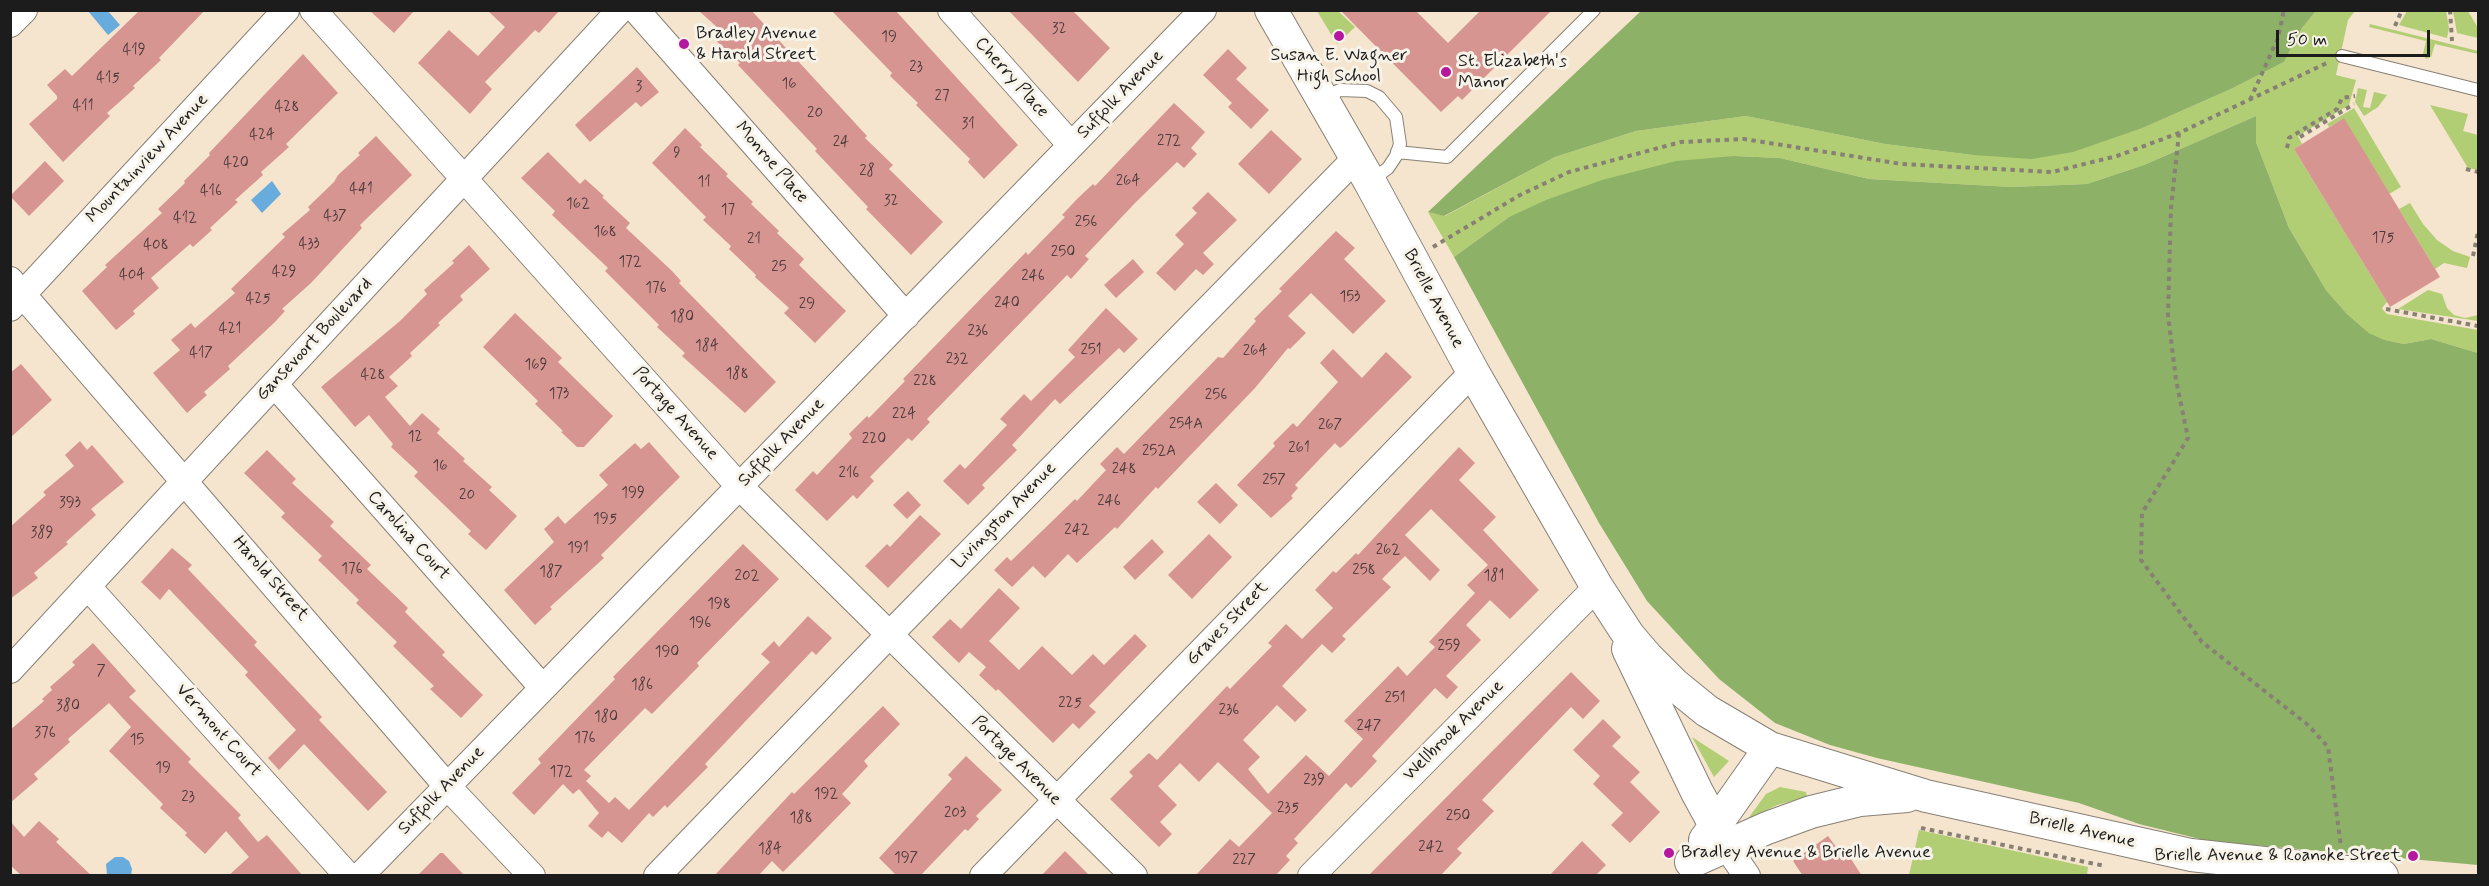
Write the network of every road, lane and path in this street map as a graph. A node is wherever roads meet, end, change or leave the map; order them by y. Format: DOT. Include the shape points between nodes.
graph roads {
  1 [pos="24,10"];
  2 [pos="286,10"];
  3 [pos="313,10"];
  4 [pos="620,10"];
  5 [pos="636,10"];
  6 [pos="951,10"];
  7 [pos="1203,10"];
  8 [pos="1270,10"];
  9 [pos="1594,10"];
  10 [pos="2284,10"];
  11 [pos="2402,10"];
  12 [pos="2450,10"];
  13 [pos="10,24"];
  14 [pos="2395,26"];
  15 [pos="2452,41"];
  16 [pos="2342,56"];
  17 [pos="2478,90"];
  18 [pos="2355,96"];
  19 [pos="1321,99"];
  20 [pos="2250,100"];
  21 [pos="2354,104"];
  22 [pos="2179,134"];
  23 [pos="2300,137"];
  24 [pos="1071,145"];
  25 [pos="2287,148"];
  26 [pos="1397,152"];
  27 [pos="2466,169"];
  28 [pos="1363,170"];
  29 [pos="2478,172"];
  30 [pos="464,179"];
  31 [pos="2478,232"];
  32 [pos="2473,256"];
  33 [pos="1412,259"];
  34 [pos="15,294"];
  35 [pos="2386,309"];
  36 [pos="906,316"];
  37 [pos="2478,326"];
  38 [pos="1473,372"];
  39 [pos="274,385"];
  40 [pos="184,480"];
  41 [pos="739,486"];
  42 [pos="88,587"];
  43 [pos="1597,587"];
  44 [pos="889,634"];
  45 [pos="10,670"];
  46 [pos="542,687"];
  47 [pos="1770,748"];
  48 [pos="447,786"];
  49 [pos="1926,796"];
  50 [pos="1056,800"];
  51 [pos="1921,828"];
  52 [pos="1720,835"];
  53 [pos="2342,855"];
  54 [pos="2105,866"];
  55 [pos="2191,866"];
  56 [pos="1688,869"];
  57 [pos="348,876"];
  58 [pos="360,876"];
  59 [pos="532,876"];
  60 [pos="657,876"];
  61 [pos="983,876"];
  62 [pos="1134,876"];
  63 [pos="1311,876"];
  64 [pos="1747,876"];
  65 [pos="2382,876"];
  1 -- 13 [label="street"];
  2 -- 34 [label="street, Mountainview Avenue"];
  3 -- 30 [label="street, Portage Avenue"];
  4 -- 30 [label="street, Gansevoort Boulevard"];
  5 -- 36 [label="street, Monroe Place"];
  6 -- 24 [label="street, Cherry Place"];
  7 -- 24 [label="street, Suffolk Avenue"];
  8 -- 19 [label="street, Brielle Avenue"];
  9 -- 26 [label="lane" via="1447,157"];
  10 -- 20 [label="path" via="2278,38"];
  11 -- 14 [label="path"];
  12 -- 15 [label="path"];
  16 -- 17 [label="lane"];
  16 -- 20 [label="path"];
  18 -- 25 [label="path" via="2342,98 2337,109 2289,138"];
  19 -- 26 [label="lane" via="1353,89 1379,97 1396,117 1400,130"];
  19 -- 28 [label="street, Brielle Avenue"];
  20 -- 22 [label="path"];
  21 -- 23 [label="path"];
  22 -- 33 [label="path" via="2117,156 2052,172 1902,164 1744,139 1681,142 1569,172 1520,195"];
  22 -- 53 [label="path" via="2171,208 2168,315 2188,438 2142,513 2141,560 2202,642 2308,726 2328,747"];
  24 -- 36 [label="street, Suffolk Avenue"];
  26 -- 28 [label="lane" via="1388,168"];
  27 -- 29 [label="path"];
  28 -- 33 [label="street, Brielle Avenue"];
  28 -- 44 [label="street, Livingston Avenue"];
  30 -- 39 [label="street, Gansevoort Boulevard"];
  30 -- 41 [label="street, Portage Avenue"];
  31 -- 32 [label="path"];
  33 -- 38 [label="street, Brielle Avenue"];
  34 -- 40 [label="street, Harold Street"];
  35 -- 37 [label="path"];
  36 -- 41 [label="street, Suffolk Avenue"];
  38 -- 43 [label="street, Brielle Avenue"];
  38 -- 50 [label="street, Graves Street"];
  39 -- 40 [label="street, Gansevoort Boulevard"];
  39 -- 46 [label="street, Carolina Court"];
  40 -- 42 [label="street, Gansevoort Boulevard"];
  40 -- 48 [label="street, Harold Street"];
  41 -- 44 [label="street, Portage Avenue"];
  41 -- 46 [label="street, Suffolk Avenue"];
  42 -- 45 [label="street, Gansevoort Boulevard"];
  42 -- 57 [label="street, Vermont Court"];
  43 -- 47 [label="street, Brielle Avenue" via="1629,636 1675,685 1707,711"];
  43 -- 52 [label="street, Brielle Avenue"];
  43 -- 63 [label="street, Wellbrook Avenue"];
  44 -- 50 [label="street, Portage Avenue"];
  44 -- 60 [label="street, Livingston Avenue"];
  46 -- 48 [label="street, Suffolk Avenue"];
  47 -- 49 [label="street, Brielle Avenue"];
  47 -- 52 [label="street"];
  48 -- 58 [label="street, Suffolk Avenue"];
  48 -- 59 [label="street, Harold Street"];
  49 -- 52 [label="street, Brielle Avenue" via="1860,800"];
  49 -- 55 [label="street, Brielle Avenue"];
  50 -- 61 [label="street, Graves Street"];
  50 -- 62 [label="street, Portage Avenue"];
  51 -- 54 [label="path"];
  52 -- 56 [label="street, Brielle Avenue"];
  52 -- 64 [label="street"];
  55 -- 65 [label="street, Brielle Avenue"];
}
